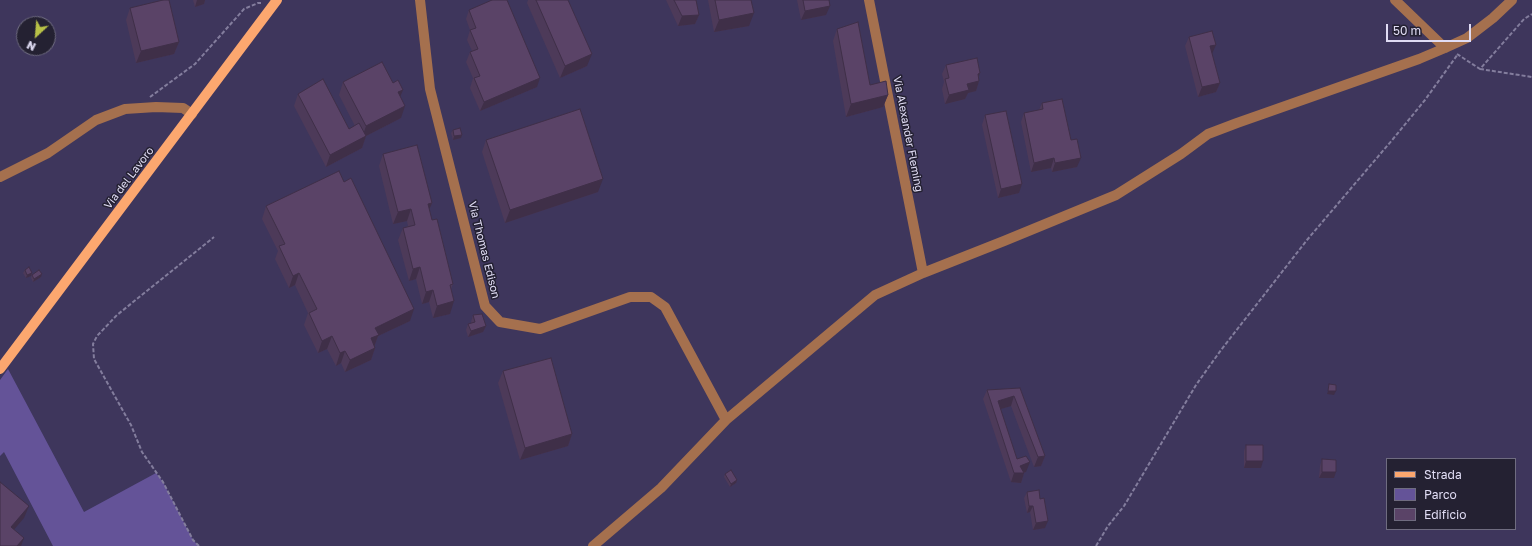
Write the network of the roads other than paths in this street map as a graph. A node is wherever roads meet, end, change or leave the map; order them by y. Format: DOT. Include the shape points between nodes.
graph roads {
  1 [pos="420,0"];
  2 [pos="870,0"];
  3 [pos="1395,0"];
  4 [pos="1512,0"];
  5 [pos="274,3"];
  6 [pos="1445,48"];
  7 [pos="192,114"];
  8 [pos="0,177"];
  9 [pos="923,273"];
  10 [pos="0,369"];
  11 [pos="726,420"];
  12 [pos="593,546"];
  1 -- 11 [label="street, Via Thomas Edison" via="430,89 485,306 500,322 540,329 630,297 651,296 665,307"];
  2 -- 9 [label="street, Via Alexander Fleming"];
  3 -- 6 [label="street"];
  4 -- 6 [label="street" via="1467,38"];
  5 -- 7 [label="main road, Via del Lavoro"];
  6 -- 9 [label="street" via="1208,134 1116,195"];
  7 -- 8 [label="street" via="183,108 125,109 96,120 48,153"];
  7 -- 10 [label="main road, Via del Lavoro"];
  9 -- 11 [label="street" via="875,295"];
  11 -- 12 [label="street" via="661,488"];
}
